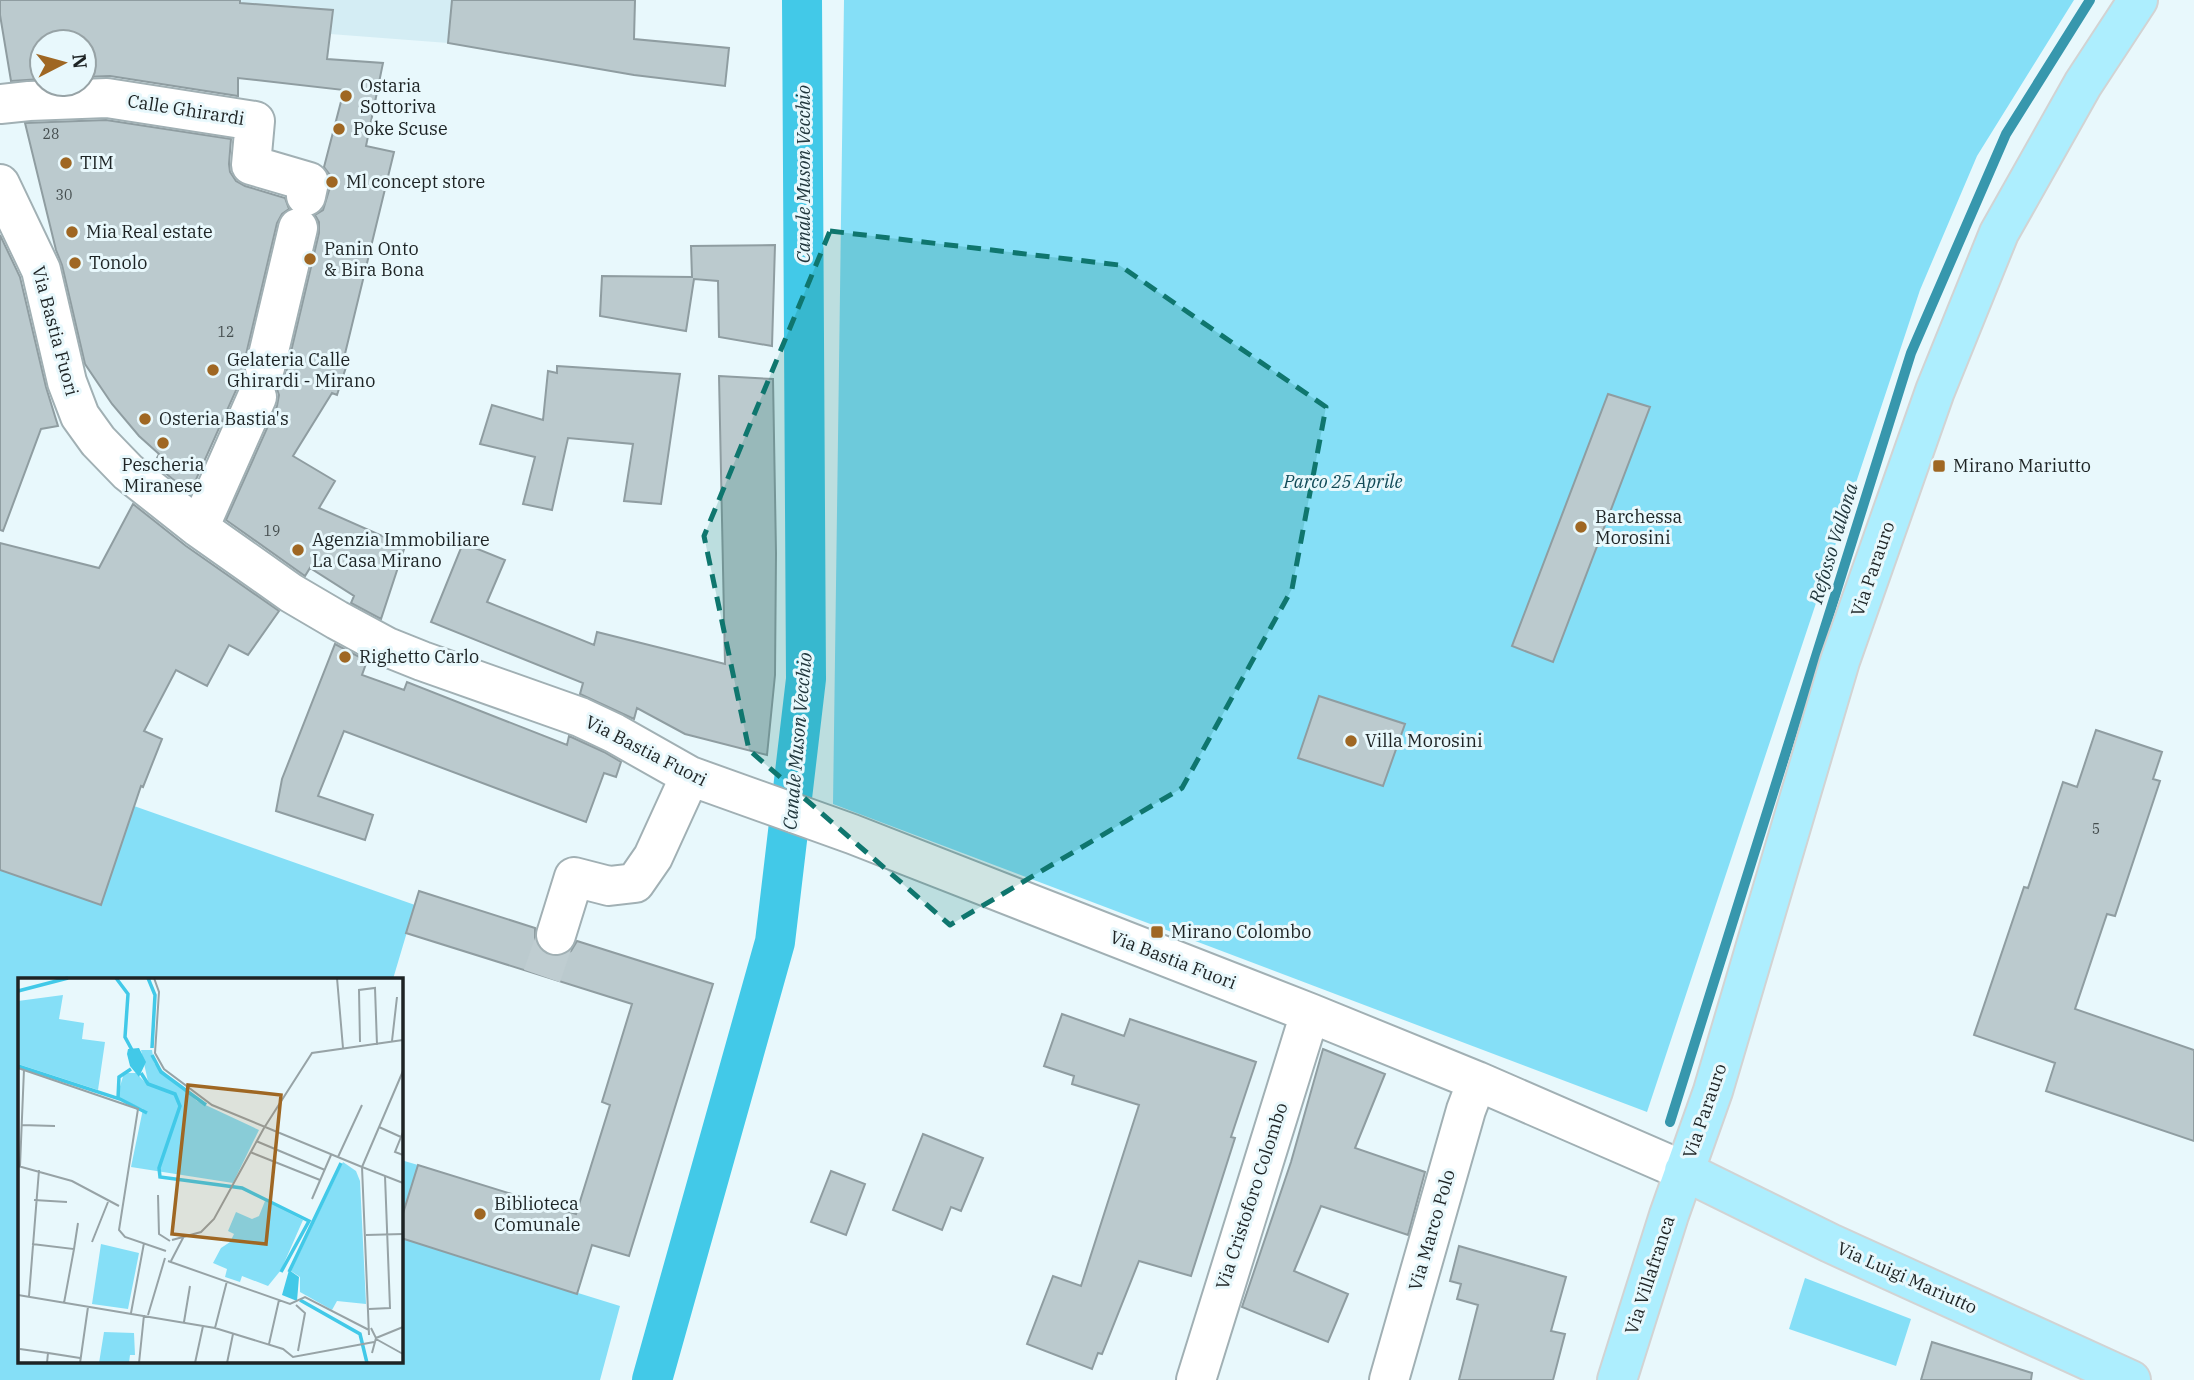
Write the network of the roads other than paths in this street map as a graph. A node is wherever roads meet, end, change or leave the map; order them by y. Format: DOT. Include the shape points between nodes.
graph roads {
  1 [pos="2138,0"];
  2 [pos="0,104"];
  3 [pos="0,185"];
  4 [pos="199,527"];
  5 [pos="690,776"];
  6 [pos="556,934"];
  7 [pos="1310,1013"];
  8 [pos="1477,1081"];
  9 [pos="1684,1171"];
  10 [pos="1196,1380"];
  11 [pos="1389,1380"];
  12 [pos="1618,1380"];
  13 [pos="2131,1380"];
  1 -- 9 [label="main road, Via Parauro" via="2083,84 1999,233 1936,391 1840,661 1713,1091"];
  2 -- 4 [label="street, Calle Ghirardi" via="107,98 255,121 251,165 309,182 261,383"];
  3 -- 4 [label="street, Via Bastia Fuori" via="41,271 66,382 80,416 128,472"];
  4 -- 5 [label="street, Via Bastia Fuori" via="291,593 387,647 580,717"];
  5 -- 6 [label="street" via="653,858 635,883 609,886 574,877"];
  5 -- 7 [label="street, Via Bastia Fuori" via="836,828"];
  7 -- 8 [label="street, Via Bastia Fuori"];
  7 -- 10 [label="street, Via Cristoforo Colombo"];
  8 -- 9 [label="street, Via Bastia Fuori"];
  8 -- 11 [label="street, Via Marco Polo"];
  9 -- 12 [label="main road, Via Villafranca"];
  9 -- 13 [label="main road, Via Luigi Mariutto"];
}
